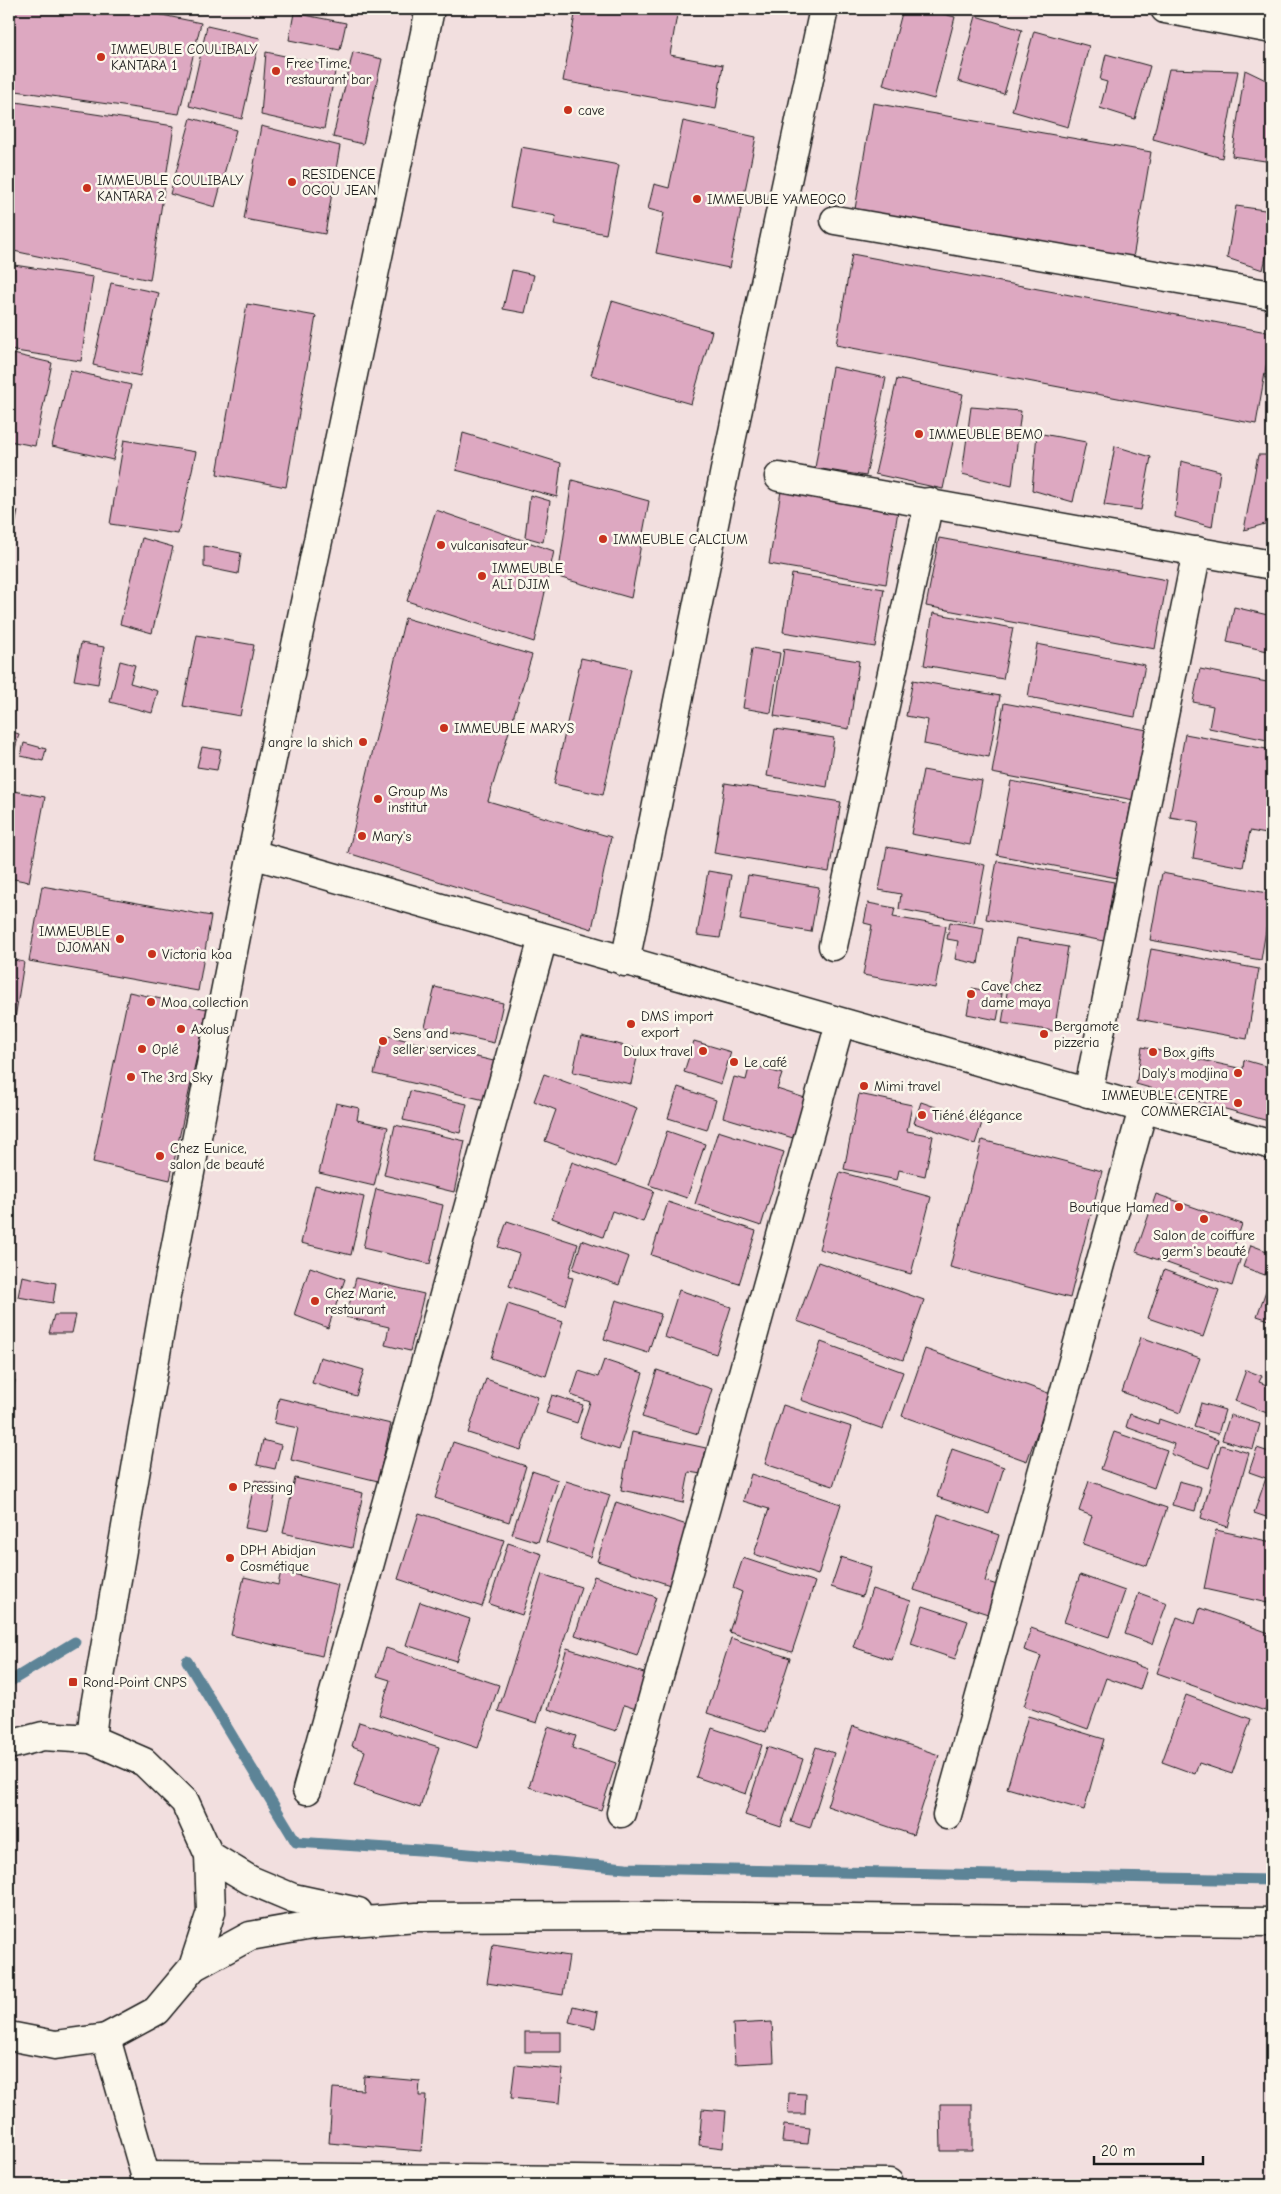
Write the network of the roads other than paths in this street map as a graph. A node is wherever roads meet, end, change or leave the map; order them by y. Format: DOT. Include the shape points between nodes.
graph roads {
  1 [pos="430,9"];
  2 [pos="824,9"];
  3 [pos="1164,9"];
  4 [pos="1272,29"];
  5 [pos="835,220"];
  6 [pos="1272,295"];
  7 [pos="779,477"];
  8 [pos="928,502"];
  9 [pos="1197,551"];
  10 [pos="1272,565"];
  11 [pos="252,854"];
  12 [pos="543,938"];
  13 [pos="833,946"];
  14 [pos="625,962"];
  15 [pos="840,1023"];
  16 [pos="1088,1093"];
  17 [pos="1144,1109"];
  18 [pos="1272,1145"];
  19 [pos="91,1739"];
  20 [pos="9,1745"];
  21 [pos="307,1790"];
  22 [pos="621,1813"];
  23 [pos="947,1815"];
  24 [pos="209,1854"];
  25 [pos="417,1917"];
  26 [pos="1272,1922"];
  27 [pos="193,1966"];
  28 [pos="9,2036"];
  29 [pos="106,2038"];
  30 [pos="146,2180"];
  31 [pos="889,2183"];
  1 -- 11 [label="street"];
  2 -- 14 [label="street" via="727,460"];
  3 -- 4 [label="street"];
  5 -- 6 [label="street"];
  7 -- 8 [label="street"];
  8 -- 9 [label="street"];
  8 -- 13 [label="street"];
  9 -- 10 [label="street"];
  9 -- 16 [label="street"];
  11 -- 12 [label="street"];
  11 -- 19 [label="street" via="165,1301"];
  12 -- 14 [label="street"];
  12 -- 21 [label="street"];
  14 -- 15 [label="street"];
  15 -- 16 [label="street"];
  15 -- 22 [label="street"];
  16 -- 17 [label="street"];
  17 -- 18 [label="street"];
  17 -- 23 [label="street"];
  19 -- 20 [label="street" via="43,1736"];
  19 -- 24 [label="street" via="144,1762 158,1775 185,1802"];
  24 -- 25 [label="street" via="250,1880 293,1898 349,1911"];
  24 -- 27 [label="street" via="211,1912"];
  25 -- 26 [label="street"];
  25 -- 27 [label="street" via="312,1925 250,1936"];
  27 -- 29 [label="street" via="156,2011"];
  28 -- 29 [label="street" via="55,2045"];
  29 -- 30 [label="street"];
  30 -- 31 [label="street"];
}
